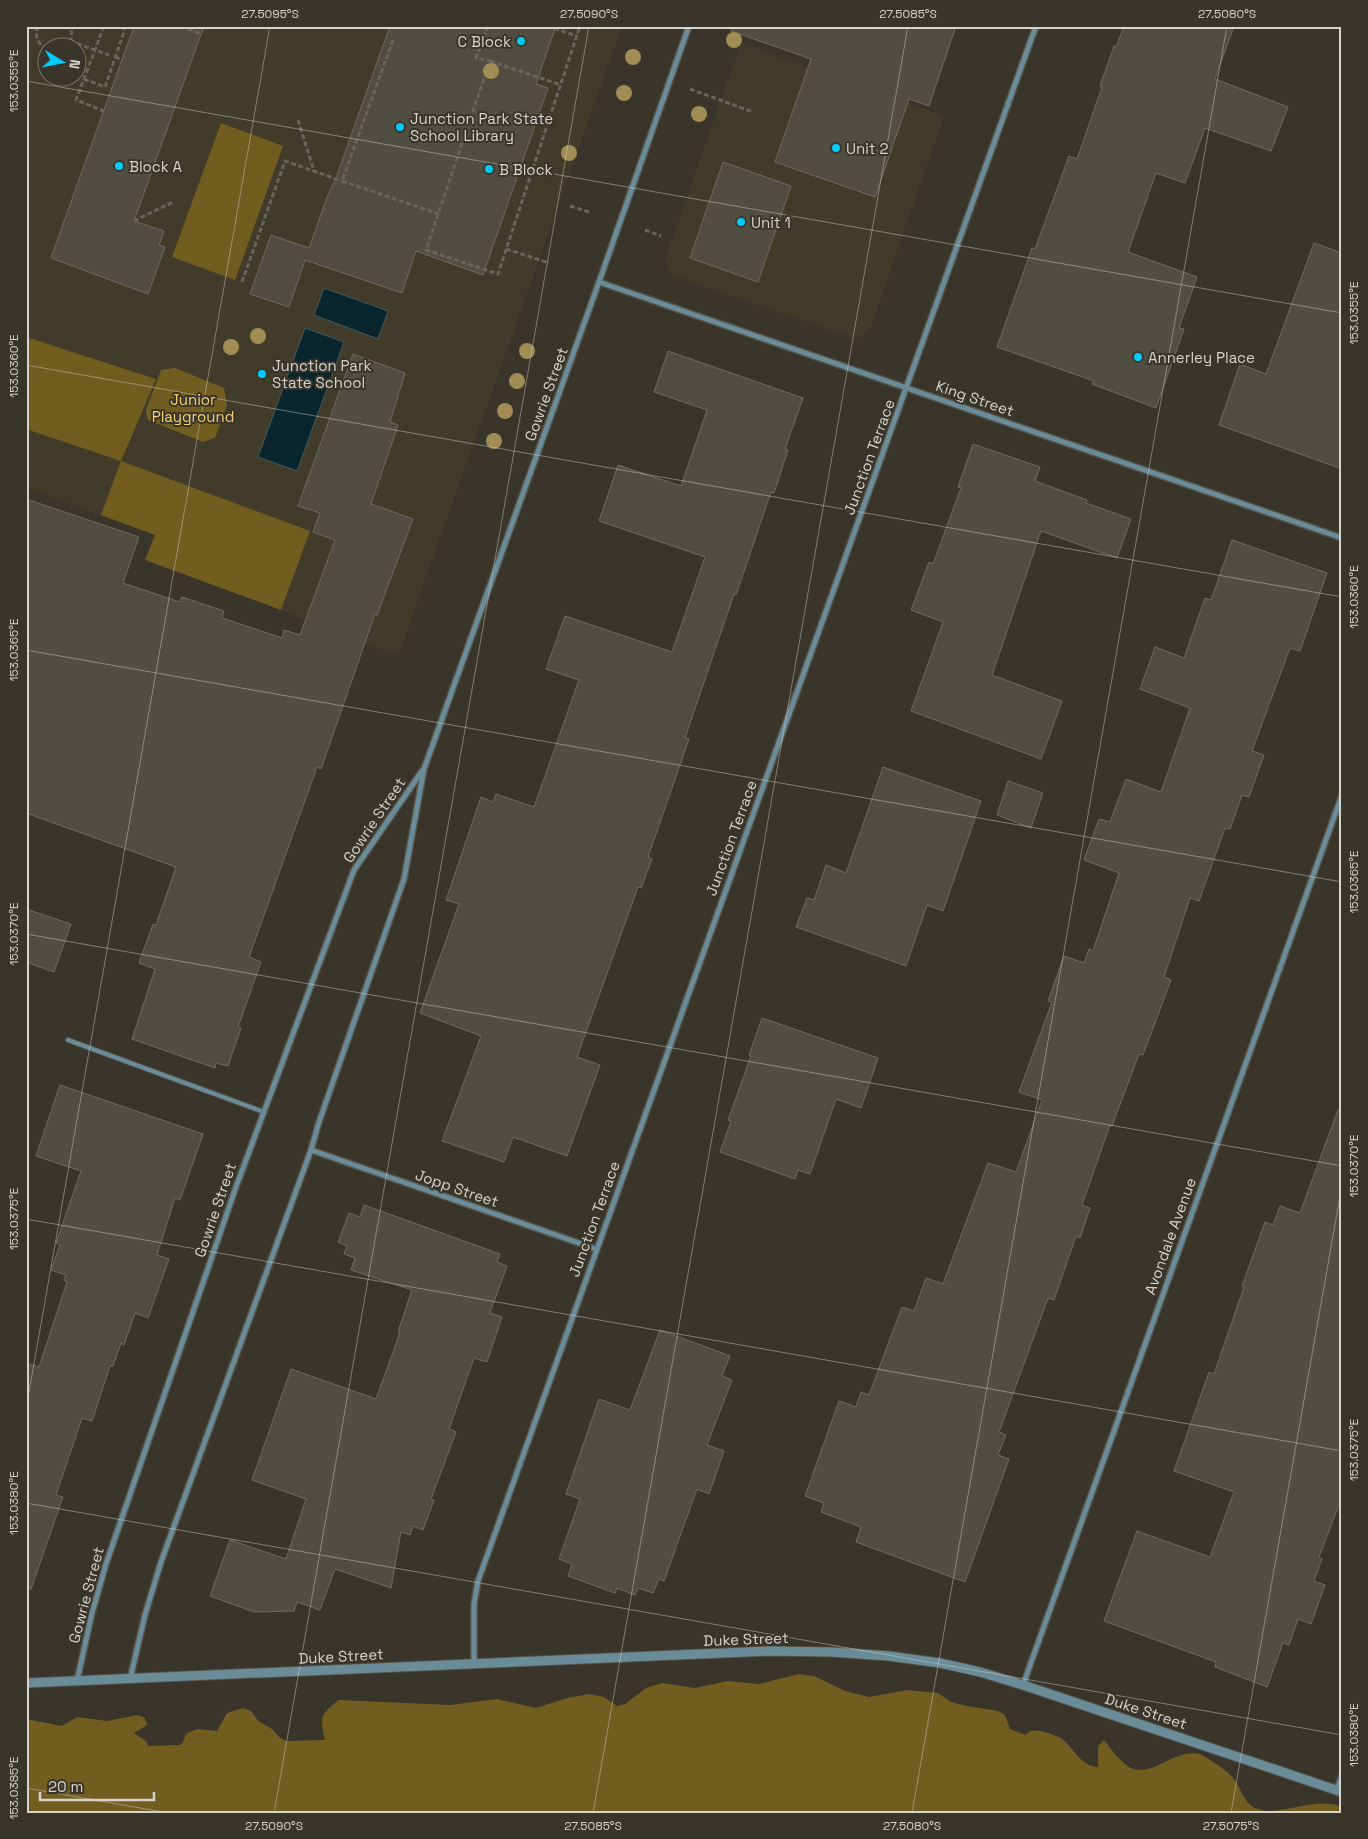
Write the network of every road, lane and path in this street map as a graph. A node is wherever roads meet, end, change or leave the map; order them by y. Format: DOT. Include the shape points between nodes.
graph roads {
  1 [pos="30,26"];
  2 [pos="104,26"];
  3 [pos="117,26"];
  4 [pos="181,26"];
  5 [pos="488,26"];
  6 [pos="547,26"];
  7 [pos="580,26"];
  8 [pos="689,26"];
  9 [pos="1036,26"];
  10 [pos="37,28"];
  11 [pos="201,34"];
  12 [pos="577,36"];
  13 [pos="393,40"];
  14 [pos="38,41"];
  15 [pos="88,47"];
  16 [pos="95,50"];
  17 [pos="109,55"];
  18 [pos="115,57"];
  19 [pos="122,60"];
  20 [pos="490,62"];
  21 [pos="88,68"];
  22 [pos="88,81"];
  23 [pos="561,85"];
  24 [pos="81,88"];
  25 [pos="702,93"];
  26 [pos="104,111"];
  27 [pos="753,112"];
  28 [pos="298,120"];
  29 [pos="314,171"];
  30 [pos="342,180"];
  31 [pos="173,202"];
  32 [pos="570,206"];
  33 [pos="590,212"];
  34 [pos="439,214"];
  35 [pos="134,221"];
  36 [pos="645,230"];
  37 [pos="661,236"];
  38 [pos="506,249"];
  39 [pos="549,263"];
  40 [pos="242,282"];
  41 [pos="600,282"];
  42 [pos="907,388"];
  43 [pos="1342,538"];
  44 [pos="424,769"];
  45 [pos="1342,795"];
  46 [pos="68,1040"];
  47 [pos="264,1112"];
  48 [pos="310,1150"];
  49 [pos="596,1249"];
  50 [pos="474,1663"];
  51 [pos="130,1680"];
  52 [pos="77,1681"];
  53 [pos="26,1683"];
  54 [pos="1023,1684"];
  55 [pos="1342,1776"];
  56 [pos="1339,1791"];
  1 -- 10 [label="path"];
  2 -- 16 [label="path"];
  3 -- 18 [label="path" via="125,29"];
  4 -- 11 [label="path"];
  5 -- 20 [label="path" via="476,58"];
  6 -- 12 [label="path"];
  7 -- 12 [label="path"];
  8 -- 41 [label="street, Gowrie Street"];
  9 -- 42 [label="street, Junction Terrace"];
  10 -- 14 [label="path"];
  12 -- 23 [label="path"];
  13 -- 30 [label="path"];
  15 -- 16 [label="path"];
  16 -- 17 [label="path"];
  16 -- 21 [label="path"];
  18 -- 19 [label="path"];
  18 -- 22 [label="path" via="105,87"];
  20 -- 23 [label="path"];
  20 -- 34 [label="path"];
  23 -- 38 [label="path"];
  24 -- 26 [label="path" via="76,100"];
  25 -- 27 [label="path"];
  28 -- 29 [label="path"];
  29 -- 30 [label="path"];
  29 -- 40 [label="path" via="285,161"];
  30 -- 34 [label="path"];
  31 -- 35 [label="path"];
  32 -- 33 [label="path"];
  34 -- 38 [label="path" via="426,250 498,274"];
  36 -- 37 [label="path"];
  38 -- 39 [label="path"];
  41 -- 42 [label="street, King Street"];
  41 -- 44 [label="street, Gowrie Street"];
  42 -- 43 [label="street, King Street"];
  42 -- 49 [label="street, Junction Terrace"];
  44 -- 47 [label="street, Gowrie Street" via="354,870"];
  44 -- 48 [label="street, Gowrie Street" via="404,879"];
  45 -- 54 [label="street, Avondale Avenue"];
  46 -- 47 [label="lane"];
  47 -- 52 [label="street, Gowrie Street" via="106,1564"];
  48 -- 49 [label="street, Jopp Street"];
  48 -- 51 [label="street, Gowrie Street" via="161,1562"];
  49 -- 50 [label="street, Junction Terrace" via="478,1581 474,1604"];
  50 -- 51 [label="street, Duke Street"];
  50 -- 54 [label="street, Duke Street" via="770,1651 831,1652 940,1663"];
  51 -- 52 [label="street, Duke Street"];
  52 -- 53 [label="street, Duke Street"];
  54 -- 56 [label="street, Duke Street"];
  55 -- 56 [label="street"];
}
